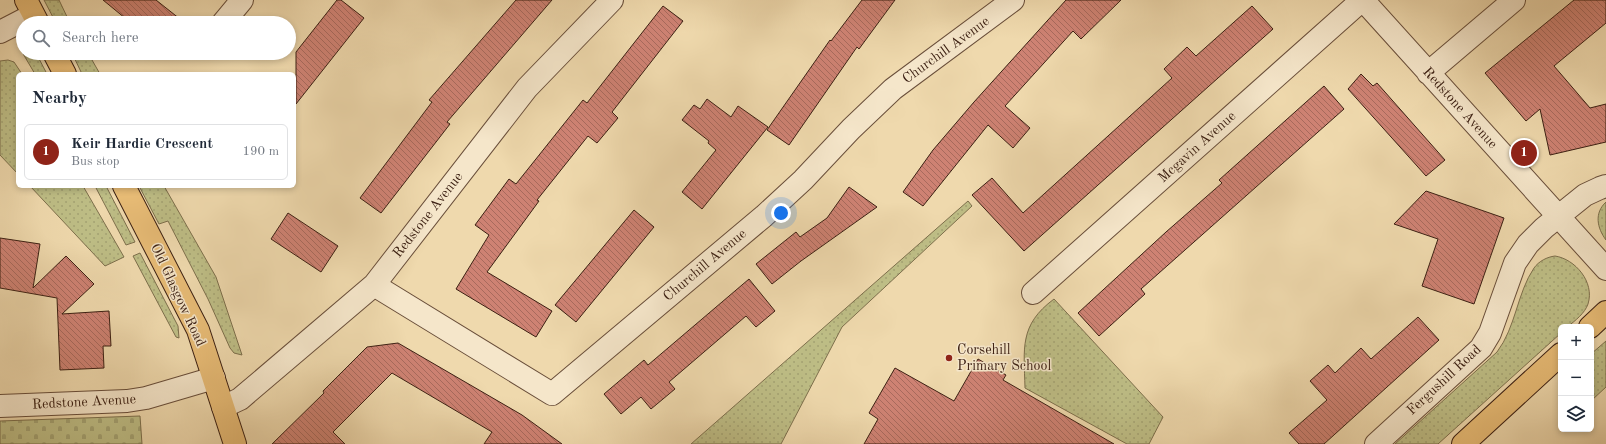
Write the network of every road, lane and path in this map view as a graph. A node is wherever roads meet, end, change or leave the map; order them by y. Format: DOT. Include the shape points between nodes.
graph roads {
  1 [pos="242,0"];
  2 [pos="612,0"];
  3 [pos="1013,0"];
  4 [pos="1362,0"];
  5 [pos="1514,0"];
  6 [pos="229,16"];
  7 [pos="16,22"];
  8 [pos="0,32"];
  9 [pos="58,60"];
  10 [pos="64,72"];
  11 [pos="1428,73"];
  12 [pos="1606,186"];
  13 [pos="125,188"];
  14 [pos="1558,217"];
  15 [pos="1606,269"];
  16 [pos="374,285"];
  17 [pos="1033,293"];
  18 [pos="1606,312"];
  19 [pos="1593,324"];
  20 [pos="1558,357"];
  21 [pos="214,378"];
  22 [pos="0,406"];
  23 [pos="223,407"];
  24 [pos="235,444"];
  25 [pos="1376,444"];
  26 [pos="1463,444"];
  1 -- 6 [label="street"];
  2 -- 16 [label="street, Redstone Avenue" via="526,88"];
  3 -- 16 [label="street, Churchill Avenue" via="893,90 769,211 552,394"];
  4 -- 11 [label="street, Redstone Avenue"];
  4 -- 17 [label="street, Mcgavin Avenue"];
  5 -- 11 [label="street"];
  7 -- 8 [label="street"];
  9 -- 10 [label="main road"];
  11 -- 14 [label="street, Redstone Avenue"];
  12 -- 14 [label="street, Fergushill Road" via="1585,195"];
  13 -- 21 [label="main road, Old Glasgow Road" via="198,330"];
  14 -- 15 [label="street, Redstone Avenue"];
  14 -- 25 [label="street, Fergushill Road" via="1528,244 1515,263 1490,333 1481,348"];
  16 -- 23 [label="street, Redstone Avenue" via="240,399"];
  18 -- 19 [label="main road"];
  20 -- 26 [label="main road"];
  21 -- 22 [label="street, Redstone Avenue" via="127,401"];
  21 -- 23 [label="main road, Old Glasgow Road"];
  23 -- 24 [label="main road, Old Glasgow Road"];
}
